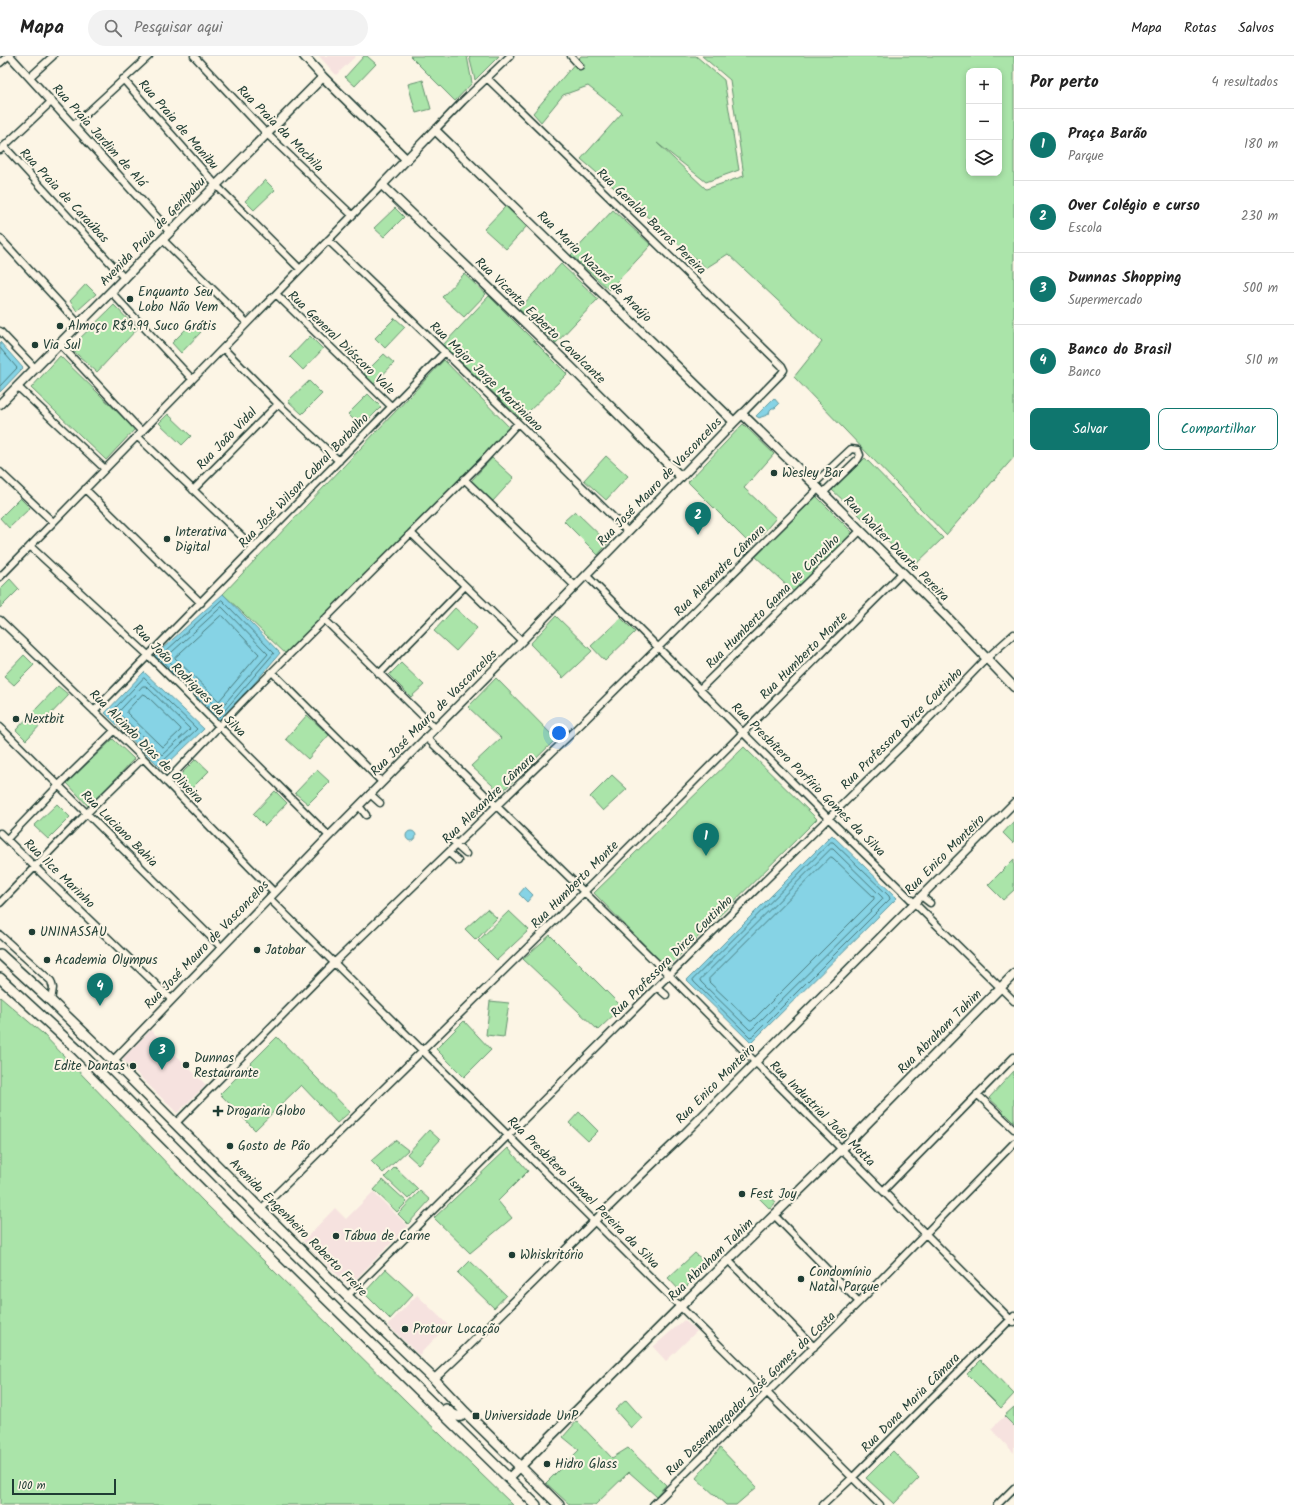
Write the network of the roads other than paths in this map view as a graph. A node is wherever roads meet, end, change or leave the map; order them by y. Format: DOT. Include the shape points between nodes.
graph roads {
  1 [pos="9,56"];
  2 [pos="53,56"];
  3 [pos="149,56"];
  4 [pos="194,56"];
  5 [pos="304,56"];
  6 [pos="510,56"];
  7 [pos="571,56"];
  8 [pos="0,63"];
  9 [pos="580,66"];
  10 [pos="30,77"];
  11 [pos="323,77"];
  12 [pos="487,78"];
  13 [pos="123,79"];
  14 [pos="52,101"];
  15 [pos="74,125"];
  16 [pos="435,130"];
  17 [pos="267,134"];
  18 [pos="2,148"];
  19 [pos="407,160"];
  20 [pos="216,185"];
  21 [pos="382,185"];
  22 [pos="352,215"];
  23 [pos="170,232"];
  24 [pos="0,238"];
  25 [pos="163,240"];
  26 [pos="328,240"];
  27 [pos="300,269"];
  28 [pos="126,279"];
  29 [pos="111,292"];
  30 [pos="276,294"];
  31 [pos="247,323"];
  32 [pos="79,324"];
  33 [pos="0,331"];
  34 [pos="60,343"];
  35 [pos="223,348"];
  36 [pos="445,352"];
  37 [pos="35,368"];
  38 [pos="192,379"];
  39 [pos="772,384"];
  40 [pos="17,386"];
  41 [pos="0,404"];
  42 [pos="278,404"];
  43 [pos="392,407"];
  44 [pos="742,414"];
  45 [pos="734,422"];
  46 [pos="518,423"];
  47 [pos="140,434"];
  48 [pos="339,461"];
  49 [pos="105,469"];
  50 [pos="0,472"];
  51 [pos="681,477"];
  52 [pos="464,479"];
  53 [pos="819,488"];
  54 [pos="85,489"];
  55 [pos="193,490"];
  56 [pos="53,522"];
  57 [pos="860,531"];
  58 [pos="627,532"];
  59 [pos="411,533"];
  60 [pos="30,546"];
  61 [pos="254,548"];
  62 [pos="902,573"];
  63 [pos="586,575"];
  64 [pos="0,576"];
  65 [pos="465,586"];
  66 [pos="575,586"];
  67 [pos="201,603"];
  68 [pos="324,619"];
  69 [pos="0,620"];
  70 [pos="1014,634"];
  71 [pos="522,641"];
  72 [pos="658,647"];
  73 [pos="149,656"];
  74 [pos="987,658"];
  75 [pos="272,672"];
  76 [pos="379,674"];
  77 [pos="1014,687"];
  78 [pos="700,688"];
  79 [pos="94,711"];
  80 [pos="0,727"];
  81 [pos="219,727"];
  82 [pos="435,728"];
  83 [pos="114,731"];
  84 [pos="743,732"];
  85 [pos="426,737"];
  86 [pos="143,758"];
  87 [pos="166,782"];
  88 [pos="382,782"];
  89 [pos="59,785"];
  90 [pos="370,794"];
  91 [pos="380,803"];
  92 [pos="1014,803"];
  93 [pos="359,806"];
  94 [pos="497,806"];
  95 [pos="87,813"];
  96 [pos="366,814"];
  97 [pos="828,818"];
  98 [pos="0,833"];
  99 [pos="329,836"];
  100 [pos="450,838"];
  101 [pos="7,839"];
  102 [pos="457,846"];
  103 [pos="449,853"];
  104 [pos="466,854"];
  105 [pos="458,861"];
  106 [pos="35,868"];
  107 [pos="584,892"];
  108 [pos="272,895"];
  109 [pos="921,896"];
  110 [pos="915,902"];
  111 [pos="0,903"];
  112 [pos="930,903"];
  113 [pos="0,935"];
  114 [pos="222,947"];
  115 [pos="0,954"];
  116 [pos="334,963"];
  117 [pos="1014,974"];
  118 [pos="669,975"];
  119 [pos="0,978"];
  120 [pos="657,987"];
  121 [pos="1001,988"];
  122 [pos="666,995"];
  123 [pos="171,999"];
  124 [pos="51,1001"];
  125 [pos="1014,1001"];
  126 [pos="423,1051"];
  127 [pos="1014,1057"];
  128 [pos="113,1061"];
  129 [pos="755,1062"];
  130 [pos="977,1094"];
  131 [pos="175,1124"];
  132 [pos="1014,1129"];
  133 [pos="509,1136"];
  134 [pos="1014,1143"];
  135 [pos="842,1150"];
  136 [pos="883,1191"];
  137 [pos="260,1210"];
  138 [pos="774,1215"];
  139 [pos="594,1222"];
  140 [pos="925,1233"];
  141 [pos="728,1260"];
  142 [pos="347,1296"];
  143 [pos="860,1302"];
  144 [pos="681,1306"];
  145 [pos="1013,1319"];
  146 [pos="814,1347"];
  147 [pos="434,1379"];
  148 [pos="418,1388"];
  149 [pos="768,1392"];
  150 [pos="465,1412"];
  151 [pos="520,1466"];
  152 [pos="509,1478"];
  153 [pos="852,1478"];
  154 [pos="1014,1488"];
  155 [pos="536,1505"];
  156 [pos="559,1505"];
  157 [pos="653,1505"];
  158 [pos="823,1505"];
  159 [pos="880,1505"];
  160 [pos="998,1505"];
  1 -- 8 [label="street"];
  1 -- 10 [label="street, Rua Praia Jardim de Alá"];
  2 -- 10 [label="street"];
  3 -- 13 [label="street"];
  4 -- 17 [label="street, Rua Praia da Mochila"];
  5 -- 11 [label="main road"];
  6 -- 12 [label="street"];
  7 -- 9 [label="street"];
  10 -- 14 [label="street, Rua Praia Jardim de Alá"];
  11 -- 17 [label="main road, Avenida Praia de Genipabu"];
  11 -- 19 [label="main road"];
  12 -- 16 [label="street"];
  12 -- 39 [label="street, Rua Geraldo Barros Pereira" via="776,359 783,367 783,371"];
  13 -- 15 [label="street"];
  13 -- 20 [label="street, Rua Praia de Manibu"];
  14 -- 15 [label="street, Rua Praia Jardim de Alá"];
  14 -- 18 [label="street"];
  15 -- 23 [label="street, Rua Praia Jardim de Alá"];
  16 -- 19 [label="main road"];
  16 -- 45 [label="main road, Rua Maria Nazaré de Araújo"];
  17 -- 20 [label="main road, Avenida Praia de Genipabu"];
  17 -- 22 [label="street, Rua Praia da Mochila"];
  18 -- 28 [label="street, Rua Praia de Caraúbas"];
  19 -- 21 [label="main road"];
  20 -- 23 [label="main road, Avenida Praia de Genipabu"];
  20 -- 27 [label="street, Rua Praia de Manibu"];
  21 -- 22 [label="street"];
  21 -- 51 [label="main road, Rua Vicente Egberto Cavalcante"];
  22 -- 26 [label="street"];
  23 -- 25 [label="main road, Avenida Praia de Genipabu"];
  24 -- 32 [label="street"];
  25 -- 28 [label="main road, Avenida Praia de Genipabu"];
  25 -- 31 [label="street"];
  26 -- 27 [label="street"];
  26 -- 36 [label="street, Rua Major Jorge Martiniano"];
  27 -- 30 [label="street"];
  28 -- 29 [label="main road, Avenida Praia de Genipabu"];
  29 -- 32 [label="main road, Avenida Praia de Genipabu"];
  29 -- 38 [label="street"];
  30 -- 31 [label="street"];
  30 -- 43 [label="street, Rua General Dióscoro Vale"];
  31 -- 35 [label="street"];
  32 -- 34 [label="main road, Avenida Praia de Genipabu"];
  33 -- 37 [label="street"];
  34 -- 37 [label="main road, Avenida Praia de Genipabu"];
  34 -- 47 [label="street"];
  35 -- 38 [label="street"];
  35 -- 42 [label="street"];
  36 -- 43 [label="street, Rua José Wilson Cabral Barbalho"];
  36 -- 46 [label="street, Rua Major Jorge Martiniano"];
  37 -- 40 [label="main road, Avenida Praia de Genipabu"];
  38 -- 47 [label="street"];
  39 -- 44 [label="street, Rua José Mauro de Vasconcelos"];
  40 -- 41 [label="main road, Avenida Praia de Genipabu"];
  40 -- 49 [label="street"];
  42 -- 48 [label="street"];
  42 -- 55 [label="street, Rua João Vidal"];
  43 -- 48 [label="street, Rua José Wilson Cabral Barbalho"];
  44 -- 45 [label="main road, Rua José Mauro de Vasconcelos"];
  44 -- 53 [label="main road, Rua Walter Duarte Pereira"];
  45 -- 51 [label="main road, Rua José Mauro de Vasconcelos"];
  46 -- 52 [label="street"];
  46 -- 58 [label="street, Rua Major Jorge Martiniano"];
  47 -- 49 [label="street"];
  47 -- 55 [label="street"];
  48 -- 61 [label="street, Rua José Wilson Cabral Barbalho"];
  49 -- 54 [label="street"];
  50 -- 56 [label="street"];
  51 -- 58 [label="street, Rua José Mauro de Vasconcelos"];
  52 -- 59 [label="street"];
  52 -- 66 [label="street"];
  53 -- 53 [label="street" via="858,459 858,450 851,449"];
  53 -- 57 [label="main road, Rua Walter Duarte Pereira"];
  53 -- 72 [label="street, Rua Alexandre Câmara"];
  54 -- 56 [label="street"];
  54 -- 67 [label="street"];
  55 -- 61 [label="street"];
  56 -- 60 [label="street"];
  57 -- 62 [label="main road, Rua Walter Duarte Pereira"];
  57 -- 78 [label="street, Rua Humberto Gama de Carvalho"];
  58 -- 63 [label="street, Rua José Mauro de Vasconcelos"];
  59 -- 65 [label="street"];
  59 -- 68 [label="street"];
  60 -- 64 [label="street"];
  60 -- 73 [label="street, Rua João Rodrigues da Silva"];
  61 -- 67 [label="street, Rua José Wilson Cabral Barbalho"];
  62 -- 74 [label="main road, Rua Walter Duarte Pereira"];
  62 -- 84 [label="street, Rua Humberto Monte"];
  63 -- 66 [label="street, Rua José Mauro de Vasconcelos"];
  63 -- 72 [label="street, Rua Presbítero Porfírio Gomes da Silva"];
  65 -- 71 [label="street"];
  65 -- 76 [label="street"];
  66 -- 71 [label="street, Rua José Mauro de Vasconcelos"];
  67 -- 73 [label="street, Rua José Wilson Cabral Barbalho"];
  68 -- 75 [label="street"];
  68 -- 76 [label="street"];
  69 -- 79 [label="street, Rua Alcindo Dias de Oliveira"];
  70 -- 74 [label="street, Rua Professora Dirce Coutinho"];
  71 -- 82 [label="street, Rua José Mauro de Vasconcelos"];
  72 -- 78 [label="street, Rua Presbítero Porfírio Gomes da Silva"];
  72 -- 94 [label="street, Rua Alexandre Câmara"];
  73 -- 79 [label="street, Rua José Wilson Cabral Barbalho"];
  73 -- 81 [label="street, Rua João Rodrigues da Silva"];
  74 -- 77 [label="main road, Rua Walter Duarte Pereira"];
  74 -- 97 [label="street, Rua Professora Dirce Coutinho"];
  75 -- 81 [label="street"];
  75 -- 88 [label="street"];
  76 -- 82 [label="street"];
  78 -- 84 [label="street, Rua Presbítero Porfírio Gomes da Silva"];
  79 -- 83 [label="street, Rua Alcindo Dias de Oliveira"];
  80 -- 89 [label="street, Rua Luciano Bahia"];
  81 -- 87 [label="street"];
  81 -- 99 [label="street, Rua João Rodrigues da Silva"];
  82 -- 85 [label="street, Rua José Mauro de Vasconcelos"];
  83 -- 86 [label="street, Rua Alcindo Dias de Oliveira"];
  83 -- 89 [label="street"];
  84 -- 97 [label="street, Rua Presbítero Porfírio Gomes da Silva"];
  84 -- 107 [label="street, Rua Humberto Monte"];
  85 -- 88 [label="street, Rua José Mauro de Vasconcelos"];
  85 -- 94 [label="street, Rua Industrial João Motta"];
  86 -- 87 [label="street, Rua Alcindo Dias de Oliveira"];
  86 -- 95 [label="street"];
  87 -- 108 [label="street, Rua Alcindo Dias de Oliveira"];
  88 -- 90 [label="street, Rua José Mauro de Vasconcelos"];
  89 -- 95 [label="street, Rua Luciano Bahia"];
  89 -- 101 [label="street"];
  90 -- 91 [label="street"];
  90 -- 93 [label="street, Rua José Mauro de Vasconcelos"];
  92 -- 109 [label="street, Rua Enico Monteiro"];
  93 -- 96 [label="street"];
  93 -- 99 [label="street, Rua José Mauro de Vasconcelos"];
  94 -- 102 [label="street, Rua Alexandre Câmara"];
  94 -- 107 [label="street, Rua Industrial João Motta"];
  95 -- 106 [label="street"];
  95 -- 114 [label="street, Rua Luciano Bahia"];
  97 -- 110 [label="street, Rua Presbítero Porfírio Gomes da Silva"];
  97 -- 118 [label="street, Rua Professora Dirce Coutinho"];
  98 -- 101 [label="street, Rua Ilce Marinho"];
  99 -- 108 [label="street, Rua José Mauro de Vasconcelos"];
  100 -- 102 [label="street"];
  101 -- 106 [label="street, Rua Ilce Marinho"];
  102 -- 103 [label="street, Rua Alexandre Câmara"];
  102 -- 104 [label="street"];
  103 -- 105 [label="street"];
  103 -- 116 [label="street, Rua Alexandre Câmara"];
  106 -- 111 [label="street"];
  106 -- 123 [label="street, Rua Ilce Marinho"];
  107 -- 118 [label="street, Rua Industrial João Motta"];
  107 -- 126 [label="street, Rua Humberto Monte"];
  108 -- 114 [label="street, Rua José Mauro de Vasconcelos"];
  108 -- 116 [label="street, Rua Presbítero Ismael Pereira da Silva"];
  109 -- 110 [label="street, Rua Enico Monteiro"];
  109 -- 112 [label="street"];
  110 -- 121 [label="street, Rua Presbítero Porfírio Gomes da Silva"];
  110 -- 129 [label="street, Rua Enico Monteiro"];
  113 -- 124 [label="street" via="51,981"];
  114 -- 123 [label="street, Rua José Mauro de Vasconcelos"];
  115 -- 124 [label="main road, Avenida Engenheiro Roberto Freire"];
  116 -- 126 [label="street, Rua Presbítero Ismael Pereira da Silva"];
  116 -- 131 [label="street, Rua Alexandre Câmara"];
  117 -- 121 [label="main road, Rua Abraham Tahim"];
  118 -- 120 [label="street, Rua Professora Dirce Coutinho"];
  118 -- 129 [label="street, Rua Industrial João Motta"];
  119 -- 148 [label="main road" via="78,1050 269,1243"];
  120 -- 122 [label="street"];
  120 -- 133 [label="street, Rua Professora Dirce Coutinho"];
  121 -- 125 [label="street, Rua Presbítero Porfírio Gomes da Silva"];
  121 -- 135 [label="main road, Rua Abraham Tahim"];
  123 -- 128 [label="street, Rua José Mauro de Vasconcelos"];
  124 -- 128 [label="main road, Avenida Engenheiro Roberto Freire"];
  126 -- 133 [label="street, Rua Presbítero Ismael Pereira da Silva"];
  126 -- 137 [label="street, Rua Humberto Monte"];
  127 -- 130 [label="street"];
  128 -- 131 [label="main road, Avenida Engenheiro Roberto Freire"];
  129 -- 135 [label="street, Rua Industrial João Motta"];
  129 -- 139 [label="street, Rua Enico Monteiro"];
  130 -- 132 [label="street"];
  130 -- 136 [label="street"];
  131 -- 137 [label="main road, Avenida Engenheiro Roberto Freire"];
  133 -- 139 [label="street, Rua Presbítero Ismael Pereira da Silva"];
  133 -- 142 [label="street, Rua Professora Dirce Coutinho"];
  134 -- 140 [label="street, Rua Desembargador José Gomes da Costa"];
  135 -- 136 [label="street, Rua Industrial João Motta"];
  135 -- 138 [label="main road, Rua Abraham Tahim"];
  136 -- 140 [label="street, Rua Industrial João Motta"];
  137 -- 142 [label="main road, Avenida Engenheiro Roberto Freire"];
  138 -- 141 [label="main road, Rua Abraham Tahim"];
  138 -- 143 [label="street"];
  139 -- 144 [label="street, Rua Presbítero Ismael Pereira da Silva"];
  139 -- 147 [label="street, Rua Enico Monteiro"];
  140 -- 143 [label="street, Rua Desembargador José Gomes da Costa"];
  140 -- 145 [label="street, Rua Industrial João Motta"];
  141 -- 144 [label="main road, Rua Abraham Tahim"];
  141 -- 146 [label="street"];
  142 -- 147 [label="main road, Avenida Engenheiro Roberto Freire"];
  143 -- 146 [label="street, Rua Desembargador José Gomes da Costa"];
  144 -- 149 [label="street, Rua Presbítero Ismael Pereira da Silva"];
  144 -- 151 [label="main road, Rua Abraham Tahim"];
  145 -- 153 [label="street, Rua Dona Maria Câmara"];
  146 -- 149 [label="street, Rua Desembargador José Gomes da Costa"];
  147 -- 150 [label="main road, Avenida Engenheiro Roberto Freire"];
  148 -- 150 [label="main road" via="427,1392 455,1416 460,1417"];
  148 -- 152 [label="main road"];
  149 -- 153 [label="street, Rua Presbítero Ismael Pereira da Silva"];
  149 -- 157 [label="street, Rua Desembargador José Gomes da Costa"];
  150 -- 151 [label="main road, Avenida Engenheiro Roberto Freire"];
  151 -- 152 [label="main road, Rua Abraham Tahim"];
  151 -- 156 [label="main road, Avenida Engenheiro Roberto Freire"];
  152 -- 155 [label="main road"];
  153 -- 158 [label="street, Rua Dona Maria Câmara"];
  153 -- 159 [label="street, Rua Presbítero Ismael Pereira da Silva"];
  154 -- 160 [label="street"];
}
